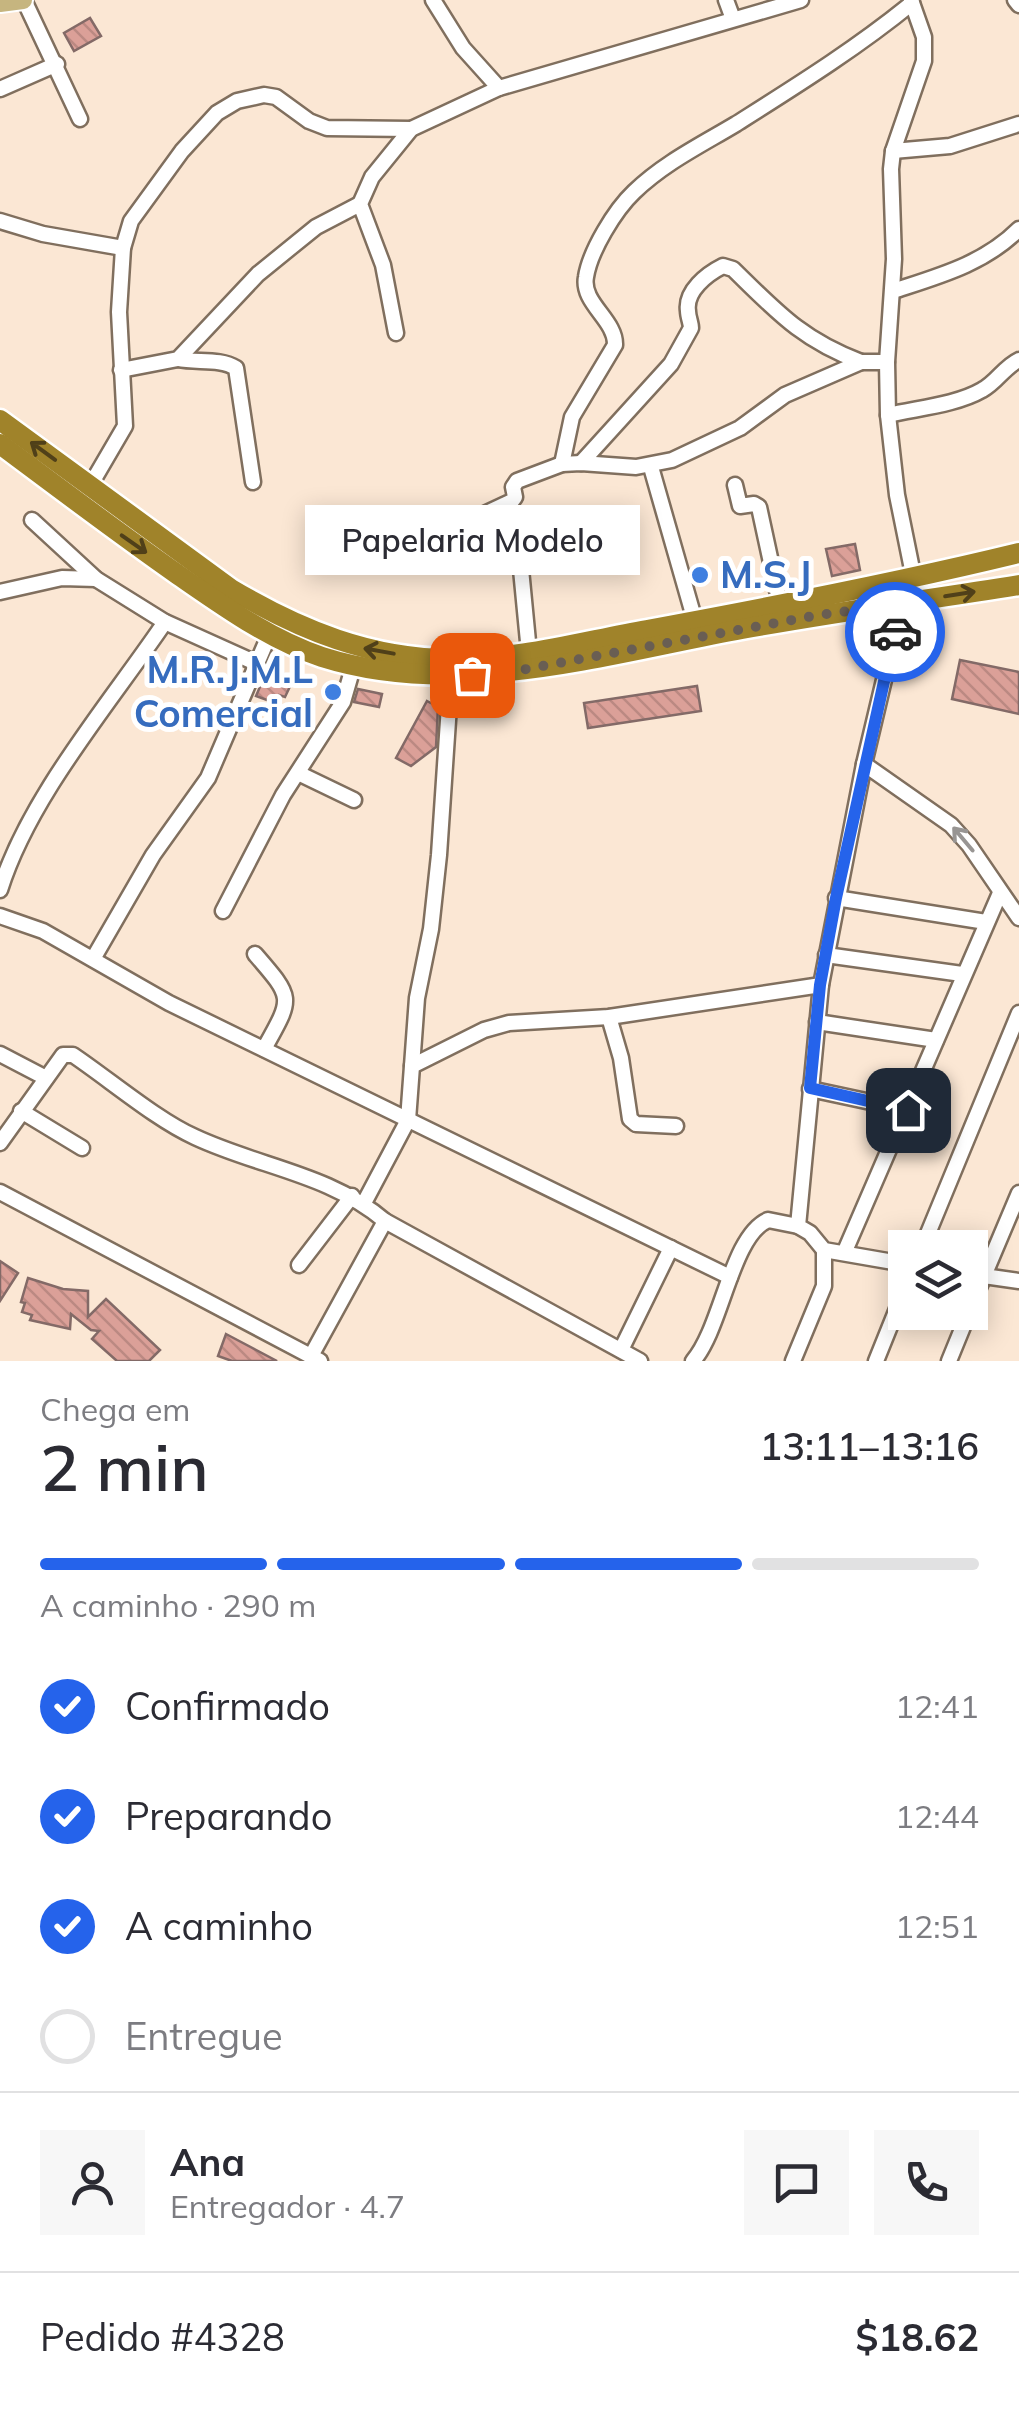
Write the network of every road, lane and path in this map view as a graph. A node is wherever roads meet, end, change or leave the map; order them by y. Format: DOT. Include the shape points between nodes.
graph roads {
  1 [pos="24,0"];
  2 [pos="434,0"];
  3 [pos="726,0"];
  4 [pos="801,0"];
  5 [pos="912,2"];
  6 [pos="0,3"];
  7 [pos="733,20"];
  8 [pos="56,64"];
  9 [pos="0,88"];
  10 [pos="499,88"];
  11 [pos="80,119"];
  12 [pos="1019,124"];
  13 [pos="411,129"];
  14 [pos="893,151"];
  15 [pos="360,204"];
  16 [pos="0,221"];
  17 [pos="1019,228"];
  18 [pos="123,248"];
  19 [pos="893,290"];
  20 [pos="396,334"];
  21 [pos="178,359"];
  22 [pos="1019,360"];
  23 [pos="861,362"];
  24 [pos="887,362"];
  25 [pos="121,370"];
  26 [pos="888,415"];
  27 [pos="0,420"];
  28 [pos="0,444"];
  29 [pos="581,462"];
  30 [pos="562,464"];
  31 [pos="651,466"];
  32 [pos="252,482"];
  33 [pos="735,484"];
  34 [pos="90,486"];
  35 [pos="32,520"];
  36 [pos="446,532"];
  37 [pos="1010,556"];
  38 [pos="520,559"];
  39 [pos="96,579"];
  40 [pos="914,579"];
  41 [pos="1019,585"];
  42 [pos="0,592"];
  43 [pos="780,604"];
  44 [pos="902,604"];
  45 [pos="695,621"];
  46 [pos="165,622"];
  47 [pos="270,633"];
  48 [pos="529,652"];
  49 [pos="256,663"];
  50 [pos="354,664"];
  51 [pos="452,676"];
  52 [pos="864,764"];
  53 [pos="298,773"];
  54 [pos="354,800"];
  55 [pos="0,890"];
  56 [pos="1000,893"];
  57 [pos="836,898"];
  58 [pos="223,911"];
  59 [pos="0,916"];
  60 [pos="1019,918"];
  61 [pos="986,922"];
  62 [pos="255,954"];
  63 [pos="826,955"];
  64 [pos="93,959"];
  65 [pos="962,974"];
  66 [pos="820,985"];
  67 [pos="1019,1014"];
  68 [pos="609,1017"];
  69 [pos="817,1022"];
  70 [pos="936,1040"];
  71 [pos="264,1049"];
  72 [pos="0,1054"];
  73 [pos="412,1066"];
  74 [pos="46,1078"];
  75 [pos="810,1088"];
  76 [pos="22,1110"];
  77 [pos="908,1110"];
  78 [pos="408,1120"];
  79 [pos="676,1126"];
  80 [pos="0,1143"];
  81 [pos="82,1148"];
  82 [pos="0,1192"];
  83 [pos="1019,1193"];
  84 [pos="358,1199"];
  85 [pos="385,1221"];
  86 [pos="798,1226"];
  87 [pos="929,1230"];
  88 [pos="670,1248"];
  89 [pos="824,1250"];
  90 [pos="845,1251"];
  91 [pos="988,1254"];
  92 [pos="888,1260"];
  93 [pos="299,1265"];
  94 [pos="730,1277"];
  95 [pos="988,1277"];
  96 [pos="1019,1281"];
  97 [pos="888,1330"];
  98 [pos="961,1330"];
  99 [pos="621,1350"];
  100 [pos="316,1359"];
  101 [pos="640,1361"];
  102 [pos="693,1361"];
  103 [pos="793,1361"];
  104 [pos="876,1361"];
  105 [pos="949,1361"];
  1 -- 6 [label="main road"];
  1 -- 8 [label="street"];
  2 -- 10 [label="street" via="463,48"];
  3 -- 7 [label="street"];
  4 -- 7 [label="street"];
  5 -- 14 [label="street" via="924,60"];
  5 -- 30 [label="street" via="874,34 676,160 621,206 586,277 586,290 615,346 572,418"];
  7 -- 10 [label="street"];
  8 -- 9 [label="street"];
  8 -- 11 [label="street"];
  10 -- 13 [label="street"];
  12 -- 14 [label="street" via="950,146"];
  13 -- 15 [label="street" via="372,177"];
  13 -- 18 [label="street" via="328,128 276,98 237,101 217,112 163,176 131,220"];
  14 -- 19 [label="street"];
  15 -- 20 [label="street" via="383,265"];
  15 -- 21 [label="street" via="316,227 258,274"];
  16 -- 18 [label="street"];
  17 -- 19 [label="street" via="962,268"];
  18 -- 25 [label="street"];
  19 -- 24 [label="street"];
  21 -- 25 [label="street"];
  21 -- 32 [label="street" via="236,368"];
  22 -- 26 [label="street" via="975,394"];
  23 -- 24 [label="street"];
  23 -- 29 [label="street" via="819,345 723,266 693,292 686,307 691,328 670,364"];
  23 -- 31 [label="street" via="786,394 690,453"];
  24 -- 26 [label="street"];
  25 -- 34 [label="street" via="125,426"];
  26 -- 40 [label="street"];
  34 -- 27 [label="highway, one-way"];
  28 -- 47 [label="highway, one-way"];
  29 -- 30 [label="street"];
  29 -- 31 [label="street"];
  30 -- 36 [label="street" via="517,480 512,501"];
  31 -- 45 [label="street"];
  33 -- 43 [label="street" via="740,506 759,508"];
  48 -- 34 [label="highway, one-way" via="452,660 408,656 308,631 232,588"];
  35 -- 39 [label="street"];
  37 -- 40 [label="highway"];
  38 -- 48 [label="street"];
  39 -- 42 [label="street" via="62,578"];
  39 -- 46 [label="street"];
  40 -- 43 [label="highway"];
  44 -- 41 [label="highway, one-way"];
  43 -- 45 [label="highway"];
  44 -- 51 [label="highway"];
  44 -- 52 [label="street"];
  45 -- 48 [label="highway"];
  46 -- 49 [label="street"];
  46 -- 55 [label="street" via="74,750"];
  47 -- 49 [label="street"];
  47 -- 50 [label="highway"];
  49 -- 64 [label="street" via="208,778 153,855"];
  50 -- 51 [label="highway"];
  50 -- 53 [label="street" via="343,702"];
  51 -- 73 [label="street" via="441,838"];
  56 -- 52 [label="street, one-way" via="951,825"];
  52 -- 57 [label="street"];
  53 -- 54 [label="street"];
  53 -- 58 [label="street"];
  56 -- 60 [label="street"];
  56 -- 61 [label="street"];
  57 -- 61 [label="street"];
  57 -- 63 [label="street"];
  59 -- 64 [label="street"];
  61 -- 65 [label="street"];
  62 -- 71 [label="street" via="284,988 286,1008"];
  63 -- 65 [label="street"];
  63 -- 66 [label="street"];
  64 -- 71 [label="street"];
  65 -- 70 [label="street"];
  66 -- 68 [label="street"];
  66 -- 69 [label="street"];
  67 -- 87 [label="street"];
  68 -- 73 [label="street" via="508,1023"];
  68 -- 79 [label="street" via="630,1119"];
  69 -- 70 [label="street"];
  69 -- 75 [label="street"];
  70 -- 77 [label="street"];
  71 -- 78 [label="street"];
  72 -- 74 [label="street"];
  73 -- 78 [label="street"];
  74 -- 76 [label="street"];
  74 -- 84 [label="street" via="63,1056 74,1055 195,1137"];
  75 -- 77 [label="street"];
  75 -- 86 [label="street"];
  76 -- 80 [label="street"];
  76 -- 81 [label="street"];
  77 -- 90 [label="street"];
  78 -- 84 [label="street"];
  78 -- 88 [label="street"];
  82 -- 100 [label="street"];
  83 -- 91 [label="street"];
  84 -- 85 [label="street"];
  84 -- 93 [label="street"];
  85 -- 99 [label="street"];
  85 -- 100 [label="street"];
  86 -- 89 [label="street"];
  86 -- 94 [label="street" via="760,1224"];
  88 -- 94 [label="street"];
  88 -- 99 [label="street"];
  89 -- 90 [label="street"];
  89 -- 103 [label="street" via="824,1286"];
  90 -- 92 [label="street"];
  94 -- 102 [label="street"];
  95 -- 96 [label="street"];
  97 -- 104 [label="street"];
  98 -- 105 [label="street"];
  99 -- 101 [label="street"];
}
